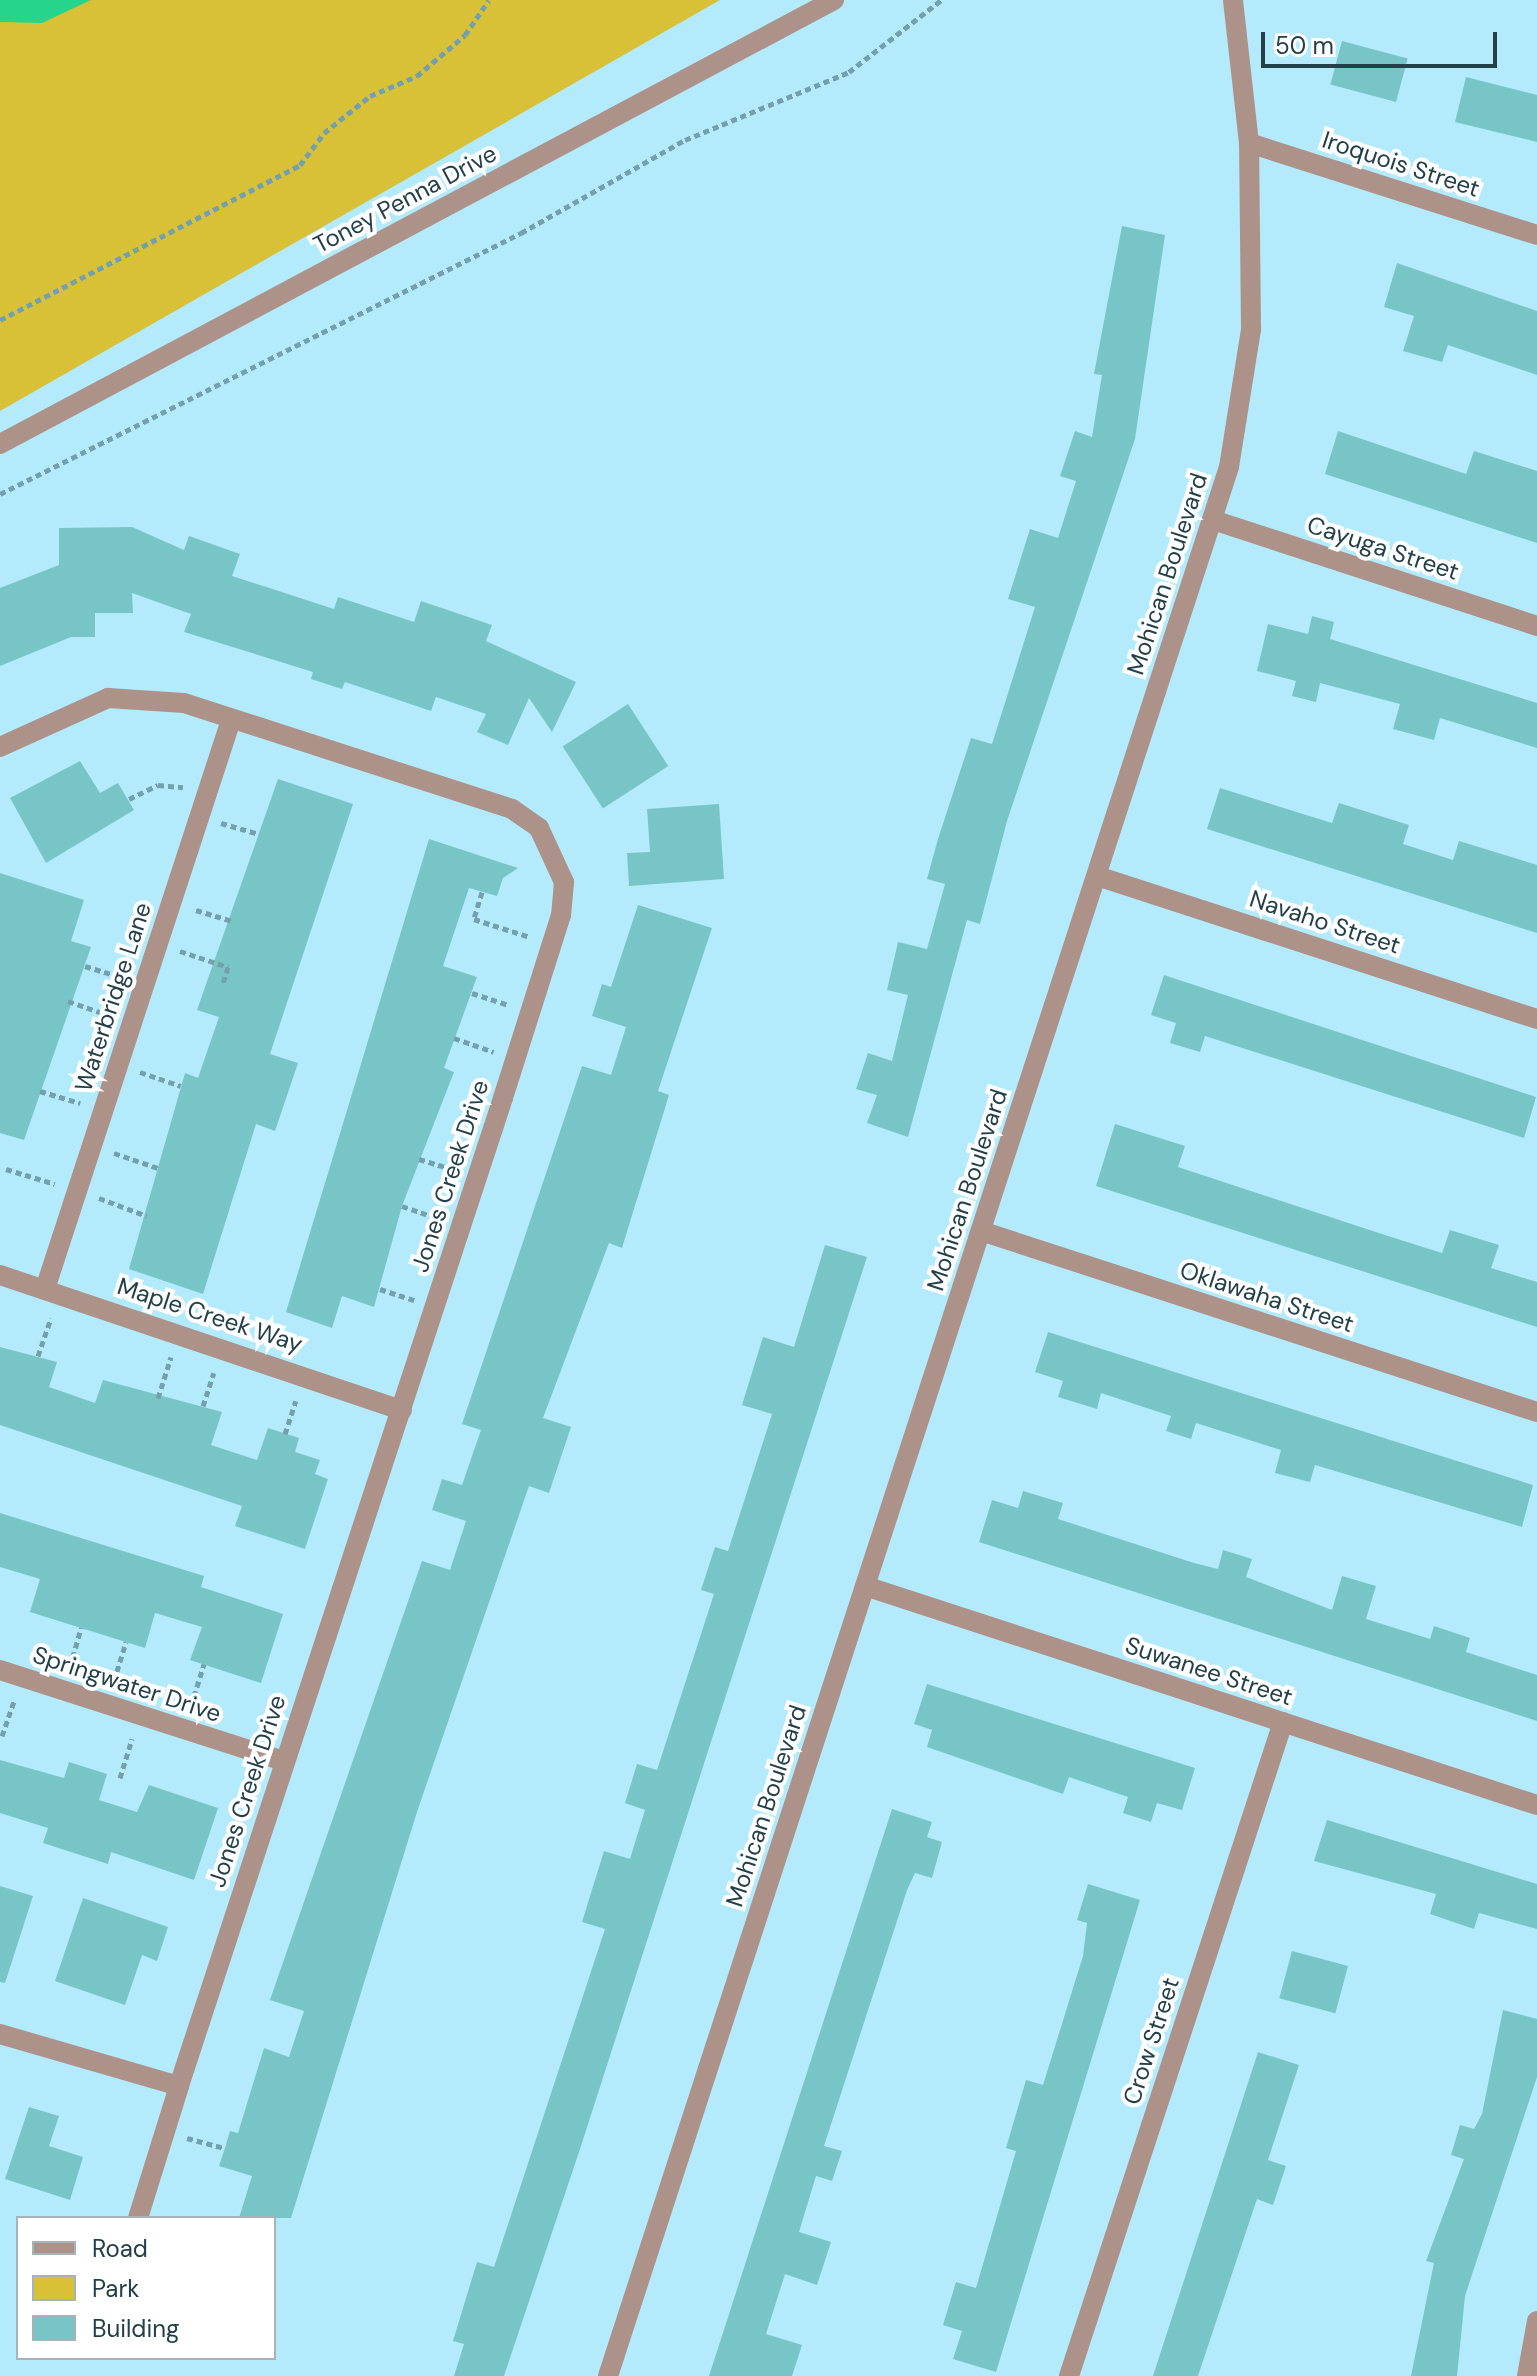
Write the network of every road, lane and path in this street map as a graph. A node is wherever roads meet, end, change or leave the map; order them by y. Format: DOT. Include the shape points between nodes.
graph roads {
  1 [pos="489,0"];
  2 [pos="834,0"];
  3 [pos="941,0"];
  4 [pos="1233,0"];
  5 [pos="1249,143"];
  6 [pos="1537,235"];
  7 [pos="0,320"];
  8 [pos="0,444"];
  9 [pos="0,494"];
  10 [pos="1213,520"];
  11 [pos="1537,626"];
  12 [pos="231,720"];
  13 [pos="0,747"];
  14 [pos="207,793"];
  15 [pos="129,799"];
  16 [pos="199,817"];
  17 [pos="259,834"];
  18 [pos="1097,876"];
  19 [pos="482,892"];
  20 [pos="171,902"];
  21 [pos="233,921"];
  22 [pos="158,943"];
  23 [pos="552,945"];
  24 [pos="85,966"];
  25 [pos="223,983"];
  26 [pos="144,985"];
  27 [pos="472,993"];
  28 [pos="68,1001"];
  29 [pos="530,1013"];
  30 [pos="1537,1019"];
  31 [pos="132,1023"];
  32 [pos="454,1038"];
  33 [pos="515,1059"];
  34 [pos="118,1065"];
  35 [pos="181,1086"];
  36 [pos="40,1091"];
  37 [pos="103,1111"];
  38 [pos="92,1145"];
  39 [pos="419,1159"];
  40 [pos="158,1168"];
  41 [pos="6,1169"];
  42 [pos="477,1177"];
  43 [pos="77,1191"];
  44 [pos="402,1206"];
  45 [pos="147,1216"];
  46 [pos="461,1226"];
  47 [pos="981,1231"];
  48 [pos="0,1275"];
  49 [pos="52,1292"];
  50 [pos="180,1332"];
  51 [pos="38,1356"];
  52 [pos="158,1398"];
  53 [pos="402,1410"];
  54 [pos="1537,1412"];
  55 [pos="865,1586"];
  56 [pos="81,1628"];
  57 [pos="126,1642"];
  58 [pos="204,1664"];
  59 [pos="0,1670"];
  60 [pos="22,1677"];
  61 [pos="63,1691"];
  62 [pos="107,1705"];
  63 [pos="140,1715"];
  64 [pos="1283,1722"];
  65 [pos="184,1730"];
  66 [pos="2,1736"];
  67 [pos="283,1761"];
  68 [pos="120,1778"];
  69 [pos="1537,1805"];
  70 [pos="0,2034"];
  71 [pos="179,2086"];
  72 [pos="164,2131"];
  73 [pos="225,2148"];
  74 [pos="139,2216"];
  75 [pos="1537,2321"];
  76 [pos="608,2376"];
  77 [pos="1069,2376"];
  78 [pos="1527,2376"];
  1 -- 7 [label="path" via="465,35 417,76 370,96 324,133 300,165"];
  2 -- 8 [label="street, Toney Penna Drive"];
  3 -- 9 [label="path" via="849,72 685,140 479,254"];
  4 -- 5 [label="street, Mohican Boulevard"];
  5 -- 6 [label="street, Iroquois Street"];
  5 -- 10 [label="street, Mohican Boulevard" via="1251,329 1240,413"];
  10 -- 11 [label="street, Cayuga Street"];
  10 -- 18 [label="street, Mohican Boulevard"];
  12 -- 13 [label="street, Jones Creek Drive" via="179,702 108,698"];
  12 -- 14 [label="street, Waterbridge Lane"];
  12 -- 23 [label="street, Jones Creek Drive" via="512,809 556,854 564,882"];
  14 -- 15 [label="path" via="158,785"];
  14 -- 16 [label="street, Waterbridge Lane"];
  16 -- 17 [label="path"];
  16 -- 20 [label="street, Waterbridge Lane"];
  18 -- 30 [label="street, Navaho Street"];
  18 -- 47 [label="street, Mohican Boulevard"];
  19 -- 23 [label="path" via="474,919"];
  20 -- 21 [label="path"];
  20 -- 22 [label="street, Waterbridge Lane"];
  22 -- 25 [label="path" via="228,967"];
  22 -- 26 [label="street, Waterbridge Lane"];
  23 -- 29 [label="street, Jones Creek Drive"];
  24 -- 26 [label="path"];
  26 -- 31 [label="street, Waterbridge Lane"];
  27 -- 29 [label="path"];
  28 -- 31 [label="path"];
  29 -- 33 [label="street, Jones Creek Drive"];
  31 -- 34 [label="street, Waterbridge Lane"];
  32 -- 33 [label="path"];
  33 -- 42 [label="street, Jones Creek Drive"];
  34 -- 35 [label="path"];
  34 -- 37 [label="street, Waterbridge Lane"];
  36 -- 37 [label="path"];
  37 -- 38 [label="street, Waterbridge Lane"];
  38 -- 40 [label="path"];
  38 -- 43 [label="street, Waterbridge Lane"];
  39 -- 42 [label="path"];
  41 -- 43 [label="path"];
  42 -- 46 [label="street, Jones Creek Drive"];
  43 -- 45 [label="path"];
  43 -- 49 [label="street, Waterbridge Lane"];
  44 -- 46 [label="path"];
  46 -- 53 [label="street, Jones Creek Drive"];
  47 -- 54 [label="street, Oklawaha Street"];
  47 -- 55 [label="street, Mohican Boulevard"];
  48 -- 49 [label="street, Maple Creek Way"];
  49 -- 50 [label="street, Maple Creek Way"];
  49 -- 51 [label="path"];
  50 -- 52 [label="path"];
  50 -- 53 [label="street, Maple Creek Way"];
  53 -- 67 [label="street, Jones Creek Drive"];
  55 -- 64 [label="street, Suwanee Street"];
  55 -- 76 [label="street, Mohican Boulevard"];
  56 -- 61 [label="path"];
  57 -- 62 [label="path"];
  58 -- 65 [label="path"];
  59 -- 60 [label="street, Springwater Drive"];
  60 -- 61 [label="street, Springwater Drive"];
  60 -- 66 [label="path"];
  61 -- 62 [label="street, Springwater Drive"];
  62 -- 63 [label="street, Springwater Drive"];
  63 -- 65 [label="street, Springwater Drive"];
  63 -- 68 [label="path"];
  64 -- 69 [label="street, Suwanee Street"];
  64 -- 77 [label="street, Crow Street"];
  65 -- 67 [label="street, Springwater Drive"];
  67 -- 71 [label="street, Jones Creek Drive"];
  70 -- 71 [label="street"];
  71 -- 72 [label="street, Jones Creek Drive"];
  72 -- 73 [label="path"];
  72 -- 74 [label="street, Jones Creek Drive"];
  75 -- 78 [label="street"];
}
